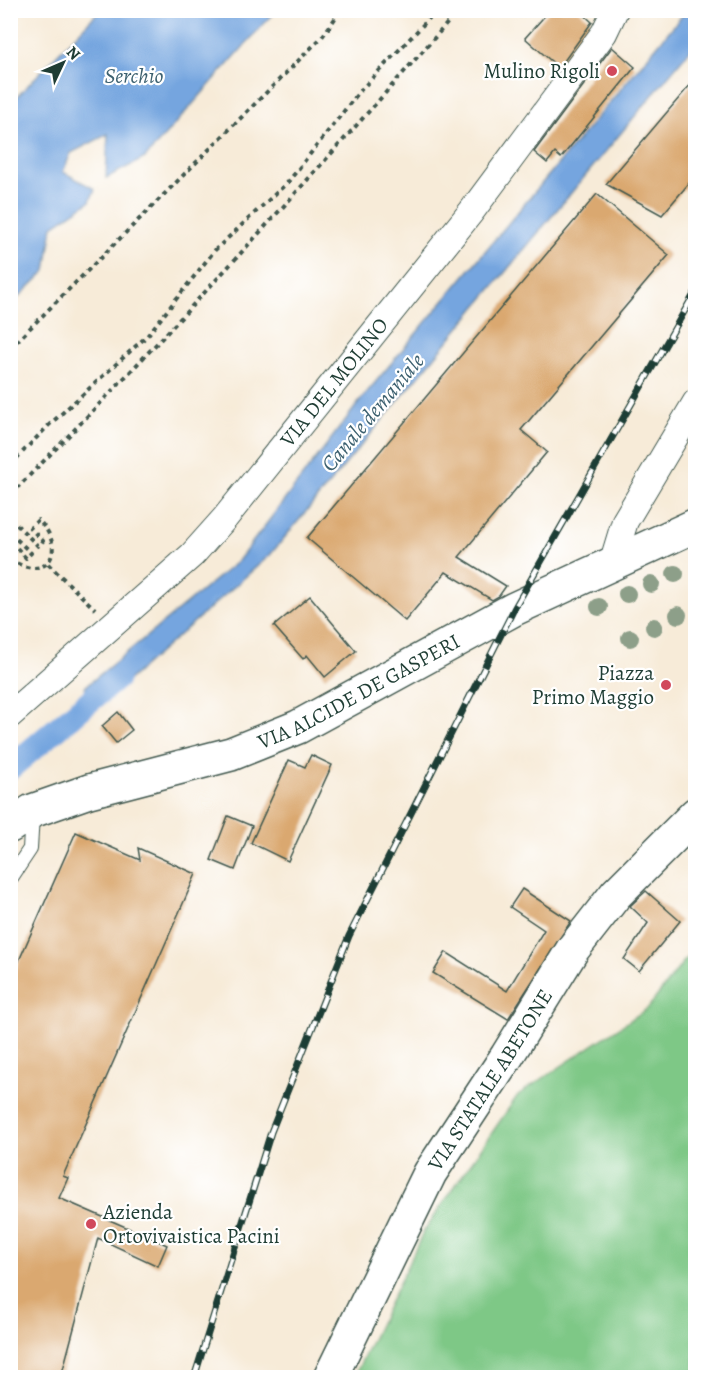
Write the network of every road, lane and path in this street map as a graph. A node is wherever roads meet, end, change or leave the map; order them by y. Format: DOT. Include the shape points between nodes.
graph roads {
  1 [pos="341,10"];
  2 [pos="437,10"];
  3 [pos="459,10"];
  4 [pos="615,10"];
  5 [pos="10,348"];
  6 [pos="696,402"];
  7 [pos="10,465"];
  8 [pos="10,495"];
  9 [pos="10,518"];
  10 [pos="696,525"];
  11 [pos="10,533"];
  12 [pos="10,548"];
  13 [pos="10,559"];
  14 [pos="48,564"];
  15 [pos="612,564"];
  16 [pos="113,626"];
  17 [pos="10,715"];
  18 [pos="696,814"];
  19 [pos="21,819"];
  20 [pos="10,879"];
  21 [pos="330,1377"];
  1 -- 5 [label="path" via="322,37"];
  2 -- 7 [label="path" via="360,92 288,182 215,250 147,336"];
  3 -- 8 [label="path" via="117,388"];
  4 -- 16 [label="street, VIA DEL MOLINO" via="604,33 471,212 276,455 192,555"];
  6 -- 15 [label="street" via="625,522"];
  9 -- 14 [label="path" via="38,546 43,541 30,528 38,520 45,527 53,540 54,554"];
  10 -- 15 [label="street, VIA ALCIDE DE GASPERI"];
  11 -- 12 [label="path" via="31,553 26,558 14,545"];
  13 -- 14 [label="path" via="25,568"];
  14 -- 16 [label="path"];
  15 -- 19 [label="street, VIA ALCIDE DE GASPERI" via="514,609 298,727 231,754 89,791"];
  16 -- 17 [label="street, VIA DEL MOLINO"];
  18 -- 21 [label="street, VIA STATALE ABETONE" via="616,894 573,949 430,1173"];
  19 -- 20 [label="lane" via="30,849"];
}
